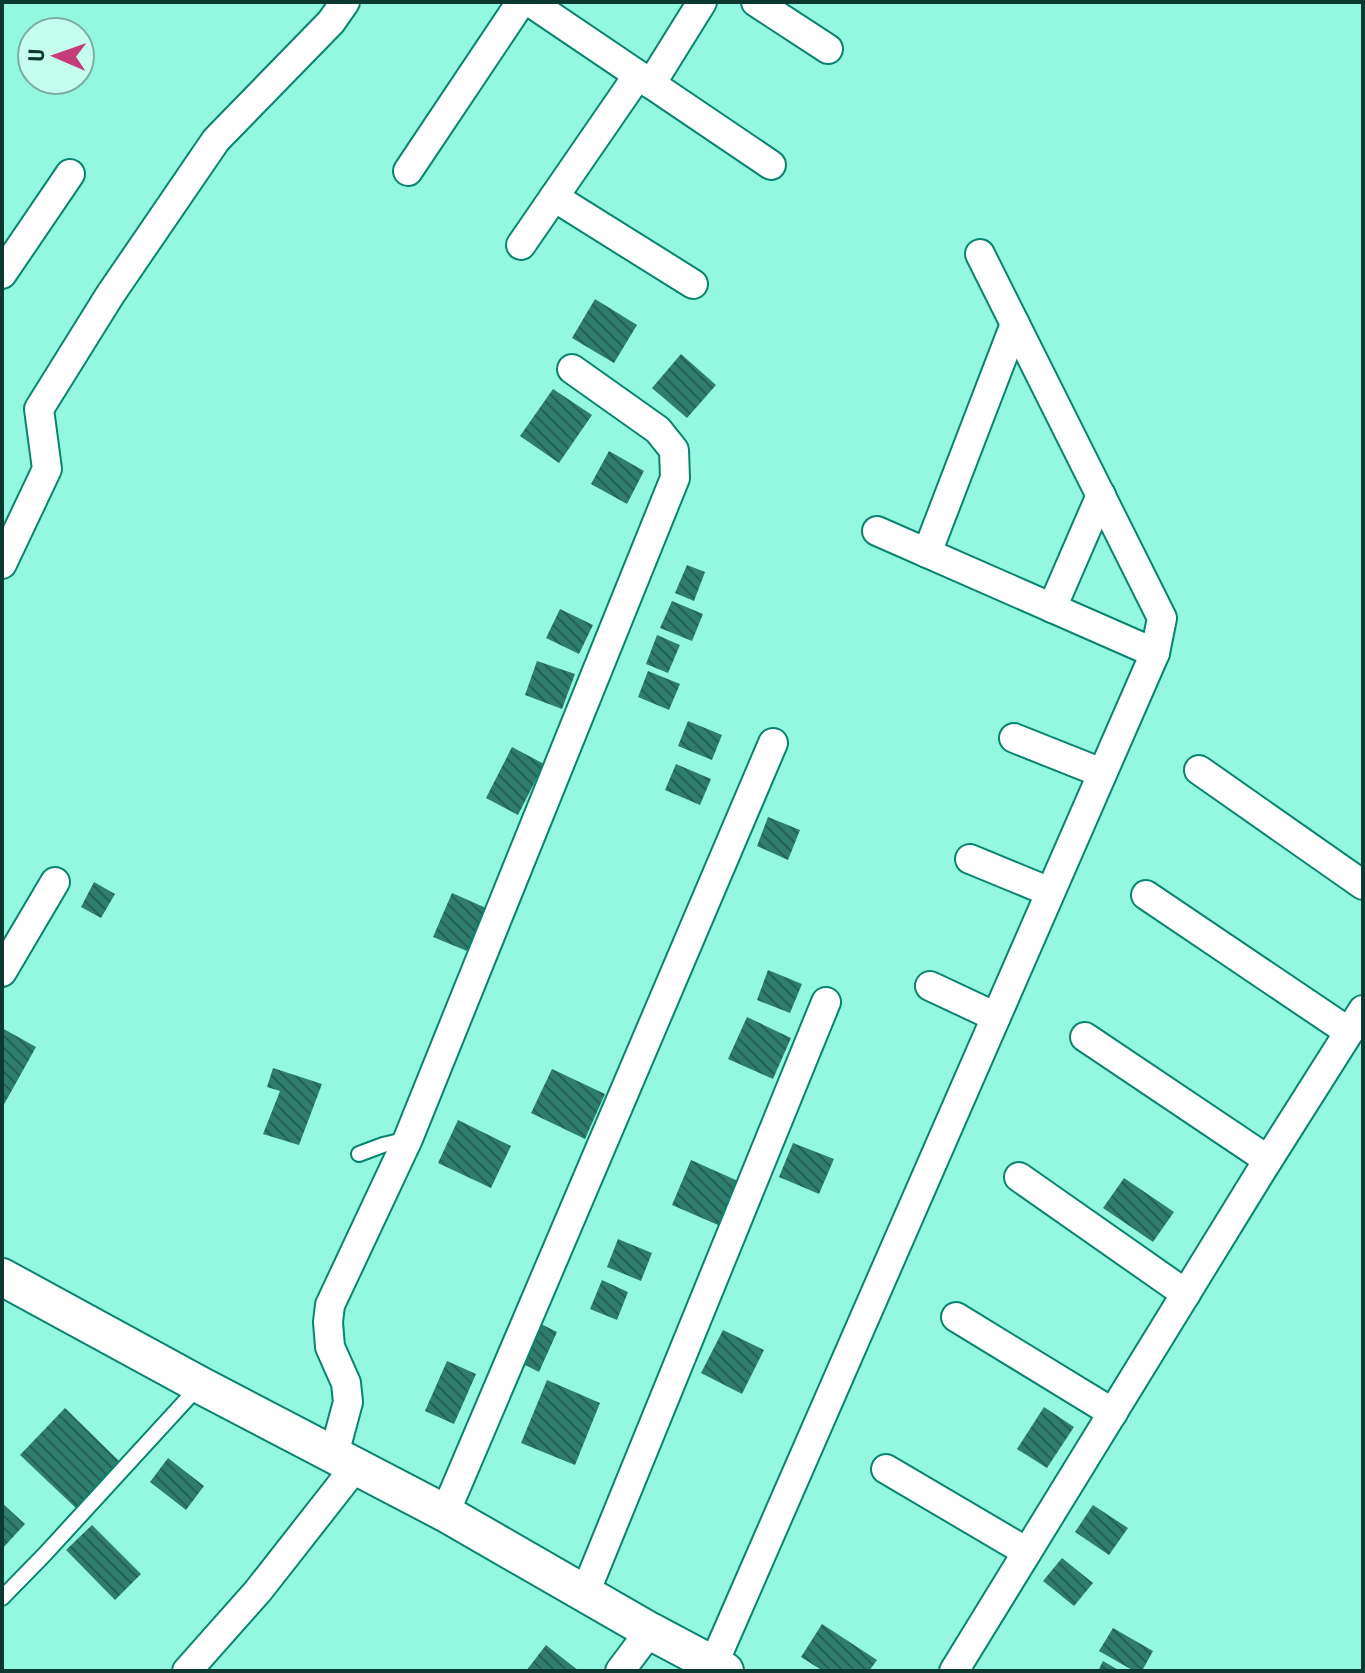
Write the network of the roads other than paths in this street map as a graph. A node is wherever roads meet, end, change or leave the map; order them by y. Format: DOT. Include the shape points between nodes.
graph roads {
  1 [pos="345,2"];
  2 [pos="702,2"];
  3 [pos="756,2"];
  4 [pos="531,3"];
  5 [pos="828,49"];
  6 [pos="644,79"];
  7 [pos="771,165"];
  8 [pos="408,171"];
  9 [pos="70,174"];
  10 [pos="554,197"];
  11 [pos="521,245"];
  12 [pos="980,254"];
  13 [pos="2,274"];
  14 [pos="693,284"];
  15 [pos="1015,324"];
  16 [pos="572,369"];
  17 [pos="1101,495"];
  18 [pos="877,531"];
  19 [pos="927,553"];
  20 [pos="2,564"];
  21 [pos="1052,608"];
  22 [pos="1155,653"];
  23 [pos="1014,738"];
  24 [pos="773,743"];
  25 [pos="1199,770"];
  26 [pos="1102,773"];
  27 [pos="970,859"];
  28 [pos="55,882"];
  29 [pos="1363,885"];
  30 [pos="1050,892"];
  31 [pos="1146,895"];
  32 [pos="2,972"];
  33 [pos="930,986"];
  34 [pos="826,1002"];
  35 [pos="996,1017"];
  36 [pos="1356,1021"];
  37 [pos="1085,1037"];
  38 [pos="408,1139"];
  39 [pos="359,1154"];
  40 [pos="1268,1160"];
  41 [pos="1019,1177"];
  42 [pos="2,1277"];
  43 [pos="1186,1294"];
  44 [pos="956,1317"];
  45 [pos="200,1385"];
  46 [pos="1113,1413"];
  47 [pos="345,1460"];
  48 [pos="886,1469"];
  49 [pos="445,1513"];
  50 [pos="1027,1552"];
  51 [pos="585,1593"];
  52 [pos="2,1598"];
  53 [pos="650,1631"];
  54 [pos="719,1668"];
  55 [pos="187,1671"];
  56 [pos="620,1671"];
  57 [pos="954,1671"];
  1 -- 20 [label="street" via="216,140 39,409 47,469"];
  2 -- 6 [label="street" via="654,77"];
  3 -- 5 [label="street"];
  4 -- 6 [label="street"];
  4 -- 8 [label="street"];
  6 -- 7 [label="street"];
  6 -- 10 [label="street"];
  9 -- 13 [label="street"];
  10 -- 11 [label="street"];
  10 -- 14 [label="street"];
  12 -- 15 [label="street"];
  15 -- 17 [label="street"];
  15 -- 19 [label="street"];
  16 -- 38 [label="street" via="658,430 674,450 675,478"];
  17 -- 21 [label="street"];
  17 -- 22 [label="street" via="1162,618"];
  18 -- 19 [label="street"];
  19 -- 21 [label="street"];
  21 -- 22 [label="street"];
  22 -- 26 [label="street"];
  23 -- 26 [label="street"];
  24 -- 49 [label="street"];
  25 -- 29 [label="street"];
  26 -- 30 [label="street"];
  27 -- 30 [label="street"];
  28 -- 32 [label="street"];
  30 -- 35 [label="street"];
  31 -- 36 [label="street"];
  33 -- 35 [label="street"];
  34 -- 51 [label="street"];
  35 -- 54 [label="street"];
  36 -- 40 [label="street"];
  37 -- 40 [label="street"];
  38 -- 39 [label="lane"];
  38 -- 47 [label="street" via="330,1305 330,1347 346,1383 348,1402"];
  40 -- 43 [label="street"];
  41 -- 43 [label="street"];
  42 -- 45 [label="street"];
  43 -- 46 [label="street"];
  44 -- 46 [label="street"];
  45 -- 47 [label="street"];
  45 -- 52 [label="lane"];
  46 -- 50 [label="street"];
  47 -- 49 [label="street"];
  47 -- 55 [label="street" via="258,1591"];
  48 -- 50 [label="street"];
  49 -- 51 [label="street"];
  50 -- 57 [label="street"];
  51 -- 53 [label="street"];
  53 -- 54 [label="street"];
  53 -- 56 [label="street"];
}
